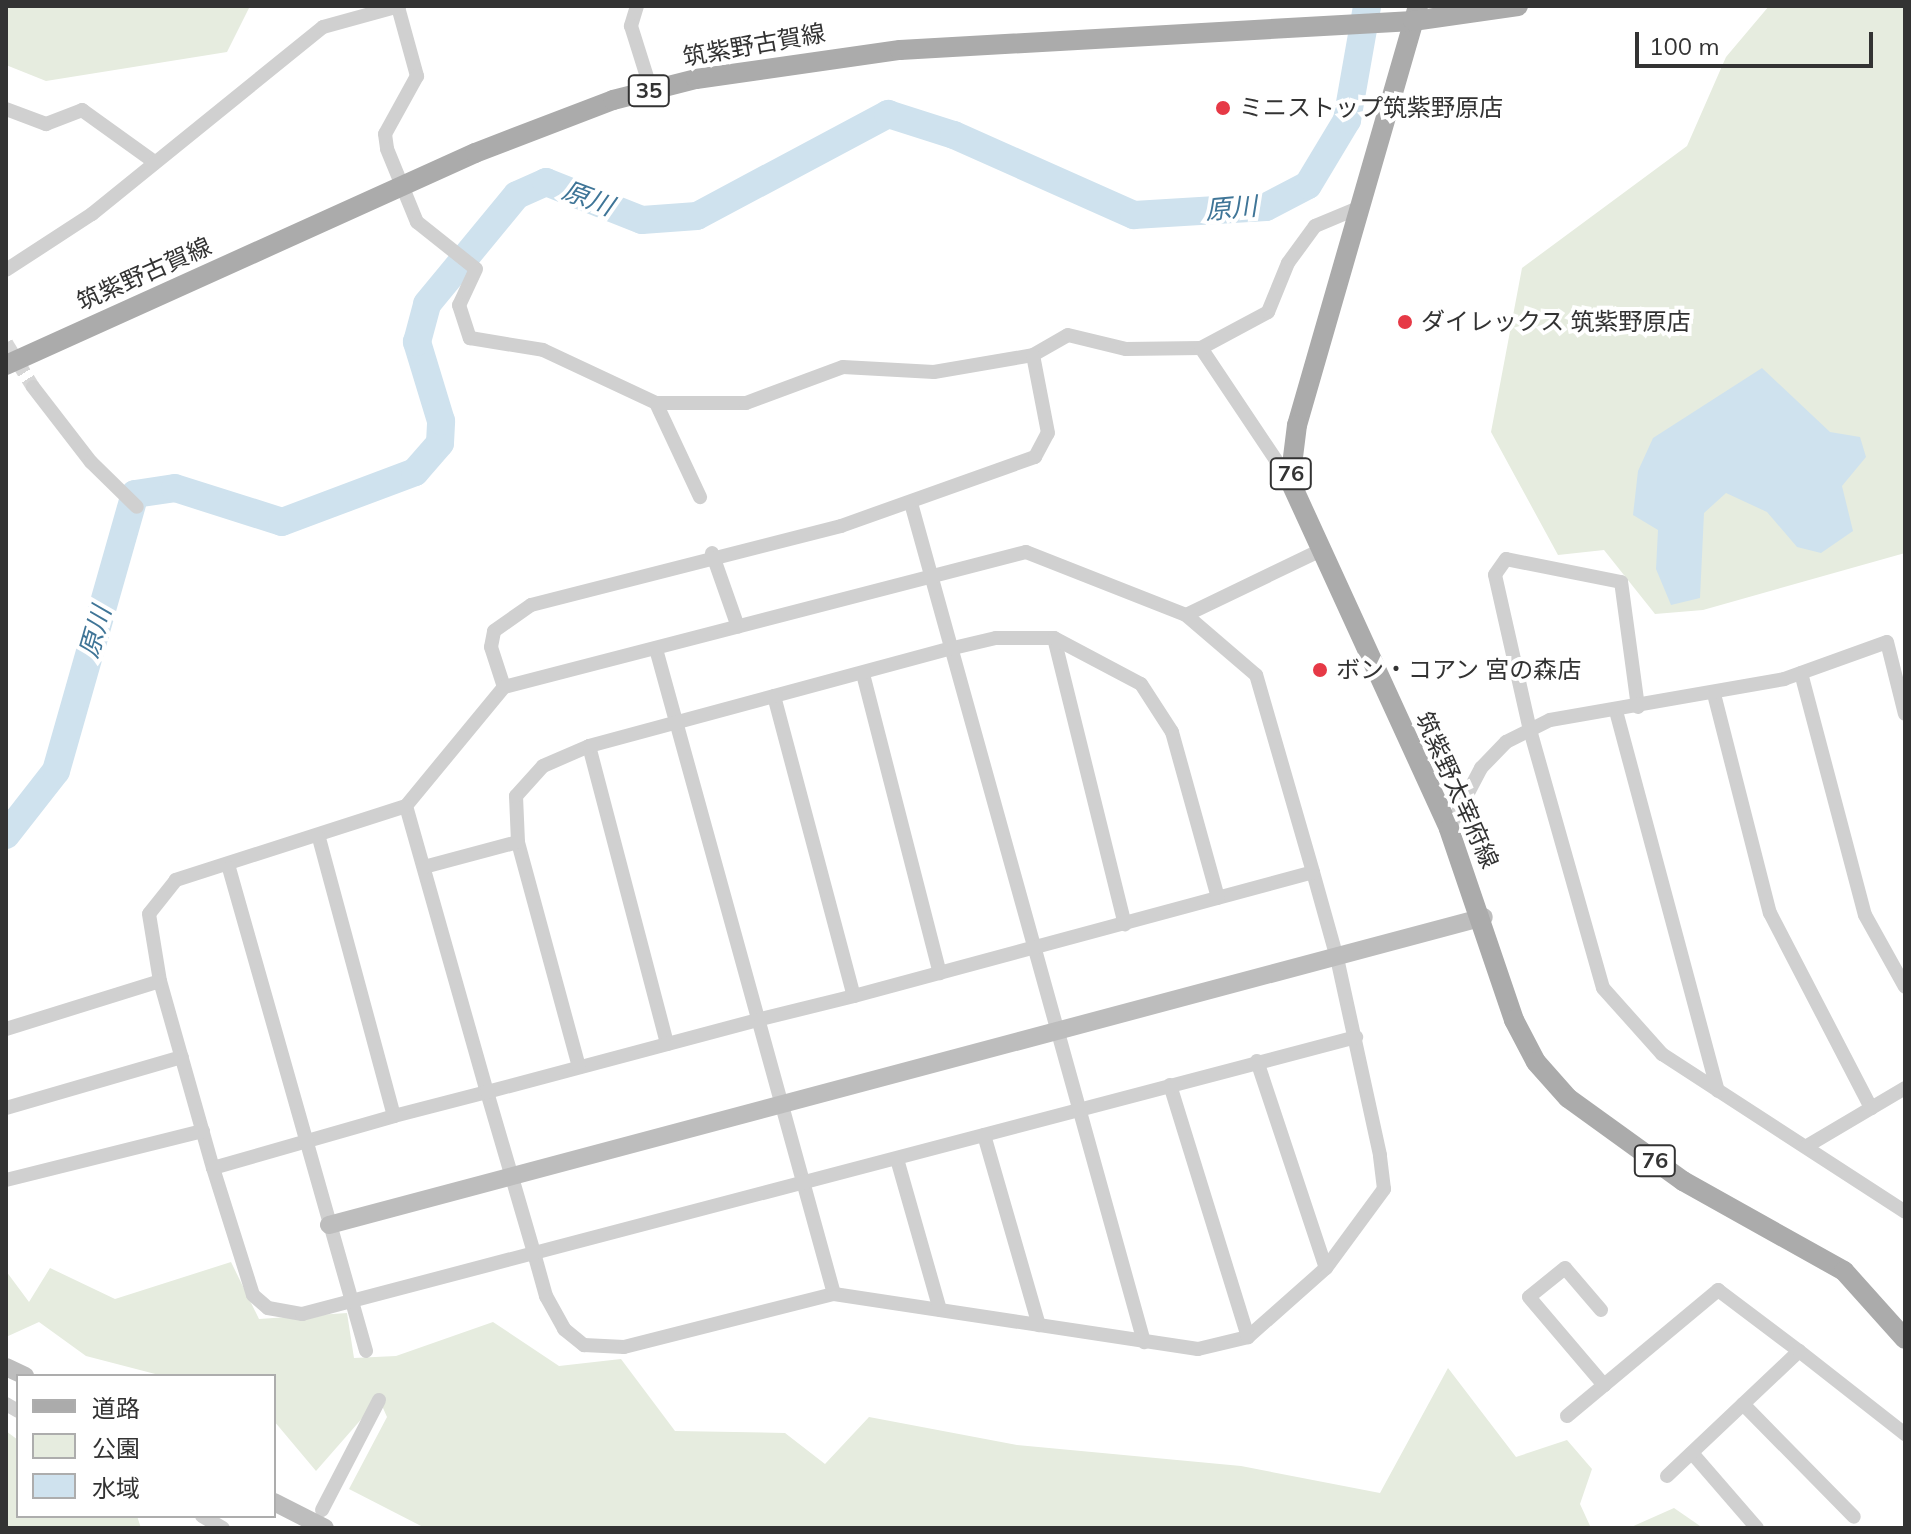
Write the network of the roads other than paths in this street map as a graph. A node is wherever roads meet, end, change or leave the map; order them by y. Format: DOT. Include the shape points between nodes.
graph roads {
  1 [pos="399,6"];
  2 [pos="637,6"];
  3 [pos="1518,6"];
  4 [pos="1416,14"];
  5 [pos="651,90"];
  6 [pos="6,109"];
  7 [pos="153,161"];
  8 [pos="401,187"];
  9 [pos="1358,208"];
  10 [pos="6,270"];
  11 [pos="1201,348"];
  12 [pos="1033,355"];
  13 [pos="6,365"];
  14 [pos="33,387"];
  15 [pos="656,403"];
  16 [pos="1290,481"];
  17 [pos="700,497"];
  18 [pos="911,503"];
  19 [pos="137,507"];
  20 [pos="1317,552"];
  21 [pos="712,553"];
  22 [pos="929,576"];
  23 [pos="1186,615"];
  24 [pos="738,627"];
  25 [pos="1054,638"];
  26 [pos="656,649"];
  27 [pos="949,649"];
  28 [pos="1801,673"];
  29 [pos="863,674"];
  30 [pos="504,687"];
  31 [pos="1714,694"];
  32 [pos="774,696"];
  33 [pos="1638,707"];
  34 [pos="1616,711"];
  35 [pos="1905,714"];
  36 [pos="681,722"];
  37 [pos="1530,730"];
  38 [pos="589,746"];
  39 [pos="406,806"];
  40 [pos="1449,829"];
  41 [pos="319,838"];
  42 [pos="518,842"];
  43 [pos="424,867"];
  44 [pos="229,868"];
  45 [pos="1313,872"];
  46 [pos="1218,898"];
  47 [pos="1484,917"];
  48 [pos="1125,924"];
  49 [pos="1031,947"];
  50 [pos="1337,958"];
  51 [pos="940,973"];
  52 [pos="160,981"];
  53 [pos="1905,987"];
  54 [pos="854,996"];
  55 [pos="761,1019"];
  56 [pos="6,1029"];
  57 [pos="1054,1031"];
  58 [pos="1356,1037"];
  59 [pos="667,1044"];
  60 [pos="182,1057"];
  61 [pos="1257,1061"];
  62 [pos="579,1067"];
  63 [pos="1170,1085"];
  64 [pos="1905,1088"];
  65 [pos="1718,1091"];
  66 [pos="487,1092"];
  67 [pos="783,1105"];
  68 [pos="1076,1107"];
  69 [pos="6,1108"];
  70 [pos="1871,1108"];
  71 [pos="394,1116"];
  72 [pos="203,1131"];
  73 [pos="984,1135"];
  74 [pos="301,1141"];
  75 [pos="1807,1146"];
  76 [pos="897,1159"];
  77 [pos="213,1168"];
  78 [pos="512,1176"];
  79 [pos="6,1180"];
  80 [pos="804,1183"];
  81 [pos="1902,1205"];
  82 [pos="329,1225"];
  83 [pos="534,1253"];
  84 [pos="1326,1268"];
  85 [pos="834,1294"];
  86 [pos="349,1305"];
  87 [pos="940,1310"];
  88 [pos="1601,1310"];
  89 [pos="1039,1325"];
  90 [pos="1248,1337"];
  91 [pos="1905,1339"];
  92 [pos="1144,1342"];
  93 [pos="366,1351"];
  94 [pos="1799,1351"];
  95 [pos="1604,1385"];
  96 [pos="379,1400"];
  97 [pos="1743,1404"];
  98 [pos="1567,1416"];
  99 [pos="1905,1434"];
  100 [pos="1692,1453"];
  101 [pos="1667,1476"];
  102 [pos="276,1503"];
  103 [pos="1854,1517"];
  104 [pos="206,1518"];
  105 [pos="323,1519"];
  106 [pos="223,1528"];
  107 [pos="1757,1528"];
  1 -- 7 [label="street" via="323,27"];
  1 -- 8 [label="street" via="417,76 385,134"];
  2 -- 5 [label="street" via="631,26"];
  3 -- 4 [label="main road, 筑紫野古賀線 / 35"];
  4 -- 5 [label="main road, 筑紫野古賀線 / 35" via="1389,23 900,50 772,64"];
  4 -- 9 [label="main road, 筑紫野太宰府線 / 76"];
  5 -- 8 [label="main road, 筑紫野古賀線 / 35"];
  6 -- 7 [label="street" via="46,124 82,110"];
  7 -- 10 [label="street" via="92,214"];
  8 -- 13 [label="main road, 筑紫野古賀線 / 35"];
  8 -- 15 [label="street" via="417,222 476,269 459,305 470,338 543,350"];
  9 -- 11 [label="street" via="1315,226 1288,263 1268,312"];
  9 -- 16 [label="main road, 筑紫野太宰府線 / 76" via="1297,425"];
  11 -- 12 [label="street" via="1126,349 1068,335"];
  11 -- 16 [label="street"];
  12 -- 15 [label="street" via="934,372 843,367 746,403"];
  12 -- 18 [label="street" via="1048,433 1035,457"];
  14 -- 19 [label="street" via="91,462"];
  15 -- 17 [label="street"];
  16 -- 20 [label="main road, 筑紫野太宰府線 / 76"];
  18 -- 21 [label="street"];
  18 -- 22 [label="street"];
  20 -- 23 [label="street"];
  20 -- 40 [label="main road, 筑紫野太宰府線 / 76"];
  21 -- 24 [label="street"];
  21 -- 30 [label="street" via="502,619 491,647"];
  22 -- 23 [label="street" via="1026,552"];
  22 -- 24 [label="street"];
  22 -- 27 [label="street"];
  23 -- 45 [label="street" via="1256,675"];
  24 -- 26 [label="street"];
  25 -- 27 [label="street" via="996,638"];
  25 -- 46 [label="street" via="1141,684 1172,732"];
  25 -- 48 [label="street"];
  26 -- 30 [label="street"];
  26 -- 36 [label="street"];
  27 -- 29 [label="street"];
  27 -- 49 [label="street"];
  28 -- 31 [label="street"];
  28 -- 35 [label="street" via="1887,642"];
  28 -- 53 [label="street" via="1865,915"];
  29 -- 32 [label="street"];
  29 -- 51 [label="street"];
  30 -- 39 [label="street"];
  31 -- 33 [label="street"];
  31 -- 70 [label="street" via="1770,913"];
  32 -- 36 [label="street"];
  32 -- 54 [label="street"];
  33 -- 34 [label="street"];
  33 -- 37 [label="street" via="1621,582 1506,559 1495,575"];
  34 -- 37 [label="street" via="1550,720"];
  34 -- 65 [label="street"];
  36 -- 38 [label="street"];
  36 -- 55 [label="street"];
  37 -- 40 [label="street" via="1481,768"];
  37 -- 65 [label="street" via="1603,988 1638,1033"];
  38 -- 42 [label="street" via="543,766 516,796"];
  38 -- 59 [label="street"];
  39 -- 41 [label="street"];
  39 -- 43 [label="street"];
  40 -- 47 [label="main road, 筑紫野太宰府線 / 76"];
  41 -- 44 [label="street"];
  41 -- 71 [label="street"];
  42 -- 43 [label="street"];
  42 -- 62 [label="street"];
  43 -- 66 [label="street"];
  44 -- 52 [label="street" via="176,880 149,914"];
  44 -- 74 [label="street"];
  45 -- 46 [label="street"];
  45 -- 50 [label="street"];
  46 -- 48 [label="street"];
  47 -- 50 [label="street"];
  47 -- 91 [label="main road, 筑紫野太宰府線 / 76" via="1514,1020 1568,1098 1683,1181 1844,1271"];
  48 -- 49 [label="street"];
  49 -- 51 [label="street"];
  49 -- 57 [label="street"];
  50 -- 57 [label="street"];
  50 -- 58 [label="street"];
  51 -- 54 [label="street"];
  52 -- 56 [label="street"];
  52 -- 60 [label="street"];
  54 -- 55 [label="street"];
  55 -- 59 [label="street"];
  55 -- 67 [label="street"];
  57 -- 67 [label="street"];
  57 -- 68 [label="street"];
  58 -- 61 [label="street"];
  58 -- 84 [label="street" via="1384,1189"];
  59 -- 62 [label="street"];
  60 -- 69 [label="street"];
  60 -- 72 [label="street"];
  61 -- 63 [label="street"];
  61 -- 84 [label="street"];
  62 -- 66 [label="street"];
  63 -- 68 [label="street"];
  63 -- 90 [label="street"];
  64 -- 70 [label="street"];
  65 -- 75 [label="street"];
  66 -- 71 [label="street"];
  66 -- 78 [label="street"];
  67 -- 78 [label="street"];
  67 -- 80 [label="street"];
  68 -- 73 [label="street"];
  68 -- 92 [label="street"];
  70 -- 75 [label="street"];
  71 -- 74 [label="street"];
  72 -- 77 [label="street"];
  72 -- 79 [label="street"];
  73 -- 76 [label="street"];
  73 -- 89 [label="street"];
  74 -- 77 [label="street"];
  74 -- 82 [label="street"];
  75 -- 81 [label="street"];
  76 -- 80 [label="street"];
  76 -- 87 [label="street"];
  77 -- 86 [label="street" via="253,1295 287,1314"];
  78 -- 82 [label="street"];
  78 -- 83 [label="street"];
  80 -- 83 [label="street"];
  80 -- 85 [label="street"];
  82 -- 86 [label="street"];
  83 -- 85 [label="street" via="546,1296 564,1329 584,1345 624,1347"];
  83 -- 86 [label="street"];
  84 -- 90 [label="street"];
  85 -- 87 [label="street"];
  86 -- 93 [label="street"];
  87 -- 89 [label="street"];
  88 -- 95 [label="street" via="1565,1268 1529,1297"];
  89 -- 92 [label="street"];
  90 -- 92 [label="street" via="1198,1349"];
  94 -- 95 [label="street" via="1718,1290"];
  94 -- 97 [label="street"];
  94 -- 99 [label="street"];
  95 -- 98 [label="street"];
  96 -- 105 [label="street"];
  97 -- 100 [label="street"];
  97 -- 103 [label="street"];
  100 -- 101 [label="street"];
  100 -- 107 [label="street"];
  102 -- 105 [label="street"];
  104 -- 106 [label="street"];
}
